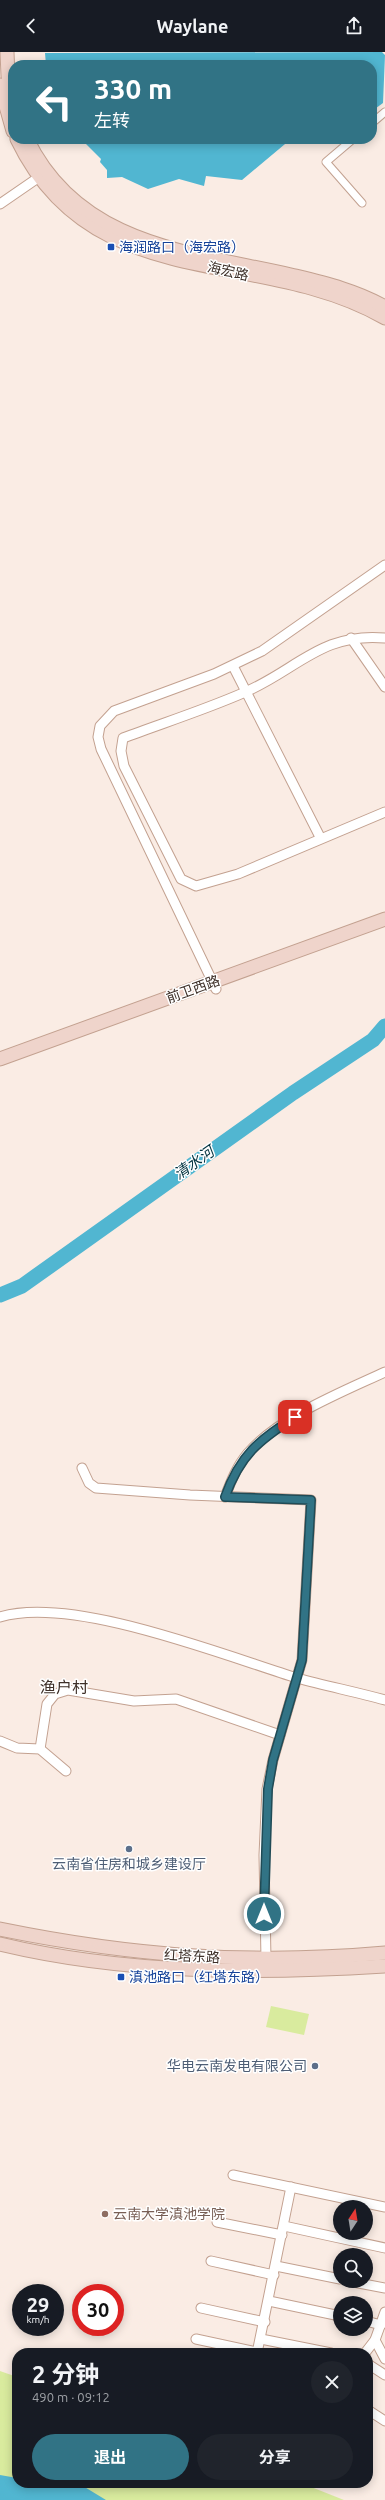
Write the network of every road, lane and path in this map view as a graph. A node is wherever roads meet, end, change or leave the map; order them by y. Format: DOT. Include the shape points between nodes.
graph roads {
  1 [pos="6,52"];
  2 [pos="8,76"];
  3 [pos="0,85"];
  4 [pos="385,112"];
  5 [pos="8,113"];
  6 [pos="377,119"];
  7 [pos="20,144"];
  8 [pos="30,144"];
  9 [pos="347,144"];
  10 [pos="42,176"];
  11 [pos="362,203"];
  12 [pos="0,204"];
  13 [pos="385,307"];
  14 [pos="385,318"];
  15 [pos="385,565"];
  16 [pos="352,638"];
  17 [pos="385,638"];
  18 [pos="233,666"];
  19 [pos="385,687"];
  20 [pos="245,693"];
  21 [pos="385,812"];
  22 [pos="320,837"];
  23 [pos="385,919"];
  24 [pos="385,928"];
  25 [pos="215,986"];
  26 [pos="0,1059"];
  27 [pos="0,1068"];
  28 [pos="385,1372"];
  29 [pos="82,1468"];
  30 [pos="225,1497"];
  31 [pos="0,1617"];
  32 [pos="298,1678"];
  33 [pos="385,1700"];
  34 [pos="280,1735"];
  35 [pos="0,1741"];
  36 [pos="40,1749"];
  37 [pos="66,1771"];
  38 [pos="0,1929"];
  39 [pos="0,1944"];
  40 [pos="385,1953"];
  41 [pos="266,1959"];
  42 [pos="385,1966"];
  43 [pos="233,2175"];
  44 [pos="291,2187"];
  45 [pos="385,2207"];
  46 [pos="217,2222"];
  47 [pos="283,2230"];
  48 [pos="385,2248"];
  49 [pos="211,2261"];
  50 [pos="275,2271"];
  51 [pos="333,2278"];
  52 [pos="373,2286"];
  53 [pos="385,2288"];
  54 [pos="269,2301"];
  55 [pos="201,2308"];
  56 [pos="385,2312"];
  57 [pos="333,2315"];
  58 [pos="265,2322"];
  59 [pos="373,2322"];
  60 [pos="380,2324"];
  61 [pos="196,2339"];
  62 [pos="261,2339"];
  63 [pos="375,2340"];
  64 [pos="235,2348"];
  65 [pos="258,2348"];
  66 [pos="306,2348"];
  67 [pos="369,2348"];
  68 [pos="385,2359"];
  69 [pos="373,2368"];
  70 [pos="385,2376"];
  71 [pos="373,2413"];
  72 [pos="385,2421"];
  1 -- 2 [label="main road"];
  3 -- 5 [label="main road"];
  4 -- 6 [label="street"];
  7 -- 10 [label="main road, 海宏路"];
  8 -- 10 [label="main road, 海宏路"];
  9 -- 11 [label="street" via="326,162"];
  10 -- 12 [label="street"];
  10 -- 13 [label="main road, 海宏路" via="92,215 135,238 343,287"];
  10 -- 14 [label="main road, 海宏路" via="56,198 86,222 132,247 178,260 340,296"];
  15 -- 18 [label="street" via="262,651"];
  16 -- 17 [label="street"];
  16 -- 19 [label="street"];
  16 -- 20 [label="street" via="321,647"];
  18 -- 20 [label="street"];
  18 -- 25 [label="street" via="114,711 100,726 98,737 101,749"];
  20 -- 22 [label="street"];
  20 -- 22 [label="street" via="123,738 121,751 124,766 181,879 196,886 238,874"];
  21 -- 22 [label="street"];
  23 -- 25 [label="main road, 前卫西路"];
  24 -- 25 [label="main road, 前卫西路"];
  25 -- 26 [label="main road, 前卫西路"];
  25 -- 27 [label="main road, 前卫西路"];
  28 -- 30 [label="street" via="295,1417 267,1435 240,1464"];
  29 -- 30 [label="street" via="89,1483 96,1488"];
  30 -- 32 [label="street" via="311,1500 302,1660"];
  31 -- 32 [label="street" via="14,1613 54,1612 85,1616 157,1634"];
  32 -- 33 [label="street"];
  32 -- 34 [label="street"];
  34 -- 36 [label="street" via="176,1699 134,1700 68,1690 55,1694 47,1704"];
  34 -- 41 [label="street" via="268,1789 264,1855"];
  35 -- 36 [label="street" via="17,1748"];
  36 -- 37 [label="street"];
  38 -- 41 [label="main road, 红塔东路" via="118,1950 197,1957"];
  39 -- 42 [label="main road, 红塔东路" via="96,1960 229,1971"];
  40 -- 41 [label="main road, 红塔东路"];
  43 -- 44 [label="street"];
  44 -- 45 [label="street"];
  44 -- 47 [label="street"];
  46 -- 47 [label="street"];
  47 -- 48 [label="street"];
  47 -- 50 [label="street"];
  49 -- 50 [label="street"];
  50 -- 51 [label="street"];
  50 -- 54 [label="street"];
  52 -- 53 [label="street"];
  54 -- 57 [label="street"];
  54 -- 58 [label="street"];
  55 -- 58 [label="street"];
  56 -- 60 [label="street"];
  58 -- 62 [label="street"];
  59 -- 60 [label="street"];
  60 -- 63 [label="street"];
  61 -- 64 [label="street"];
  62 -- 65 [label="street"];
  62 -- 66 [label="street"];
  63 -- 67 [label="street"];
  63 -- 68 [label="street"];
  69 -- 70 [label="street"];
  71 -- 72 [label="street"];
}
